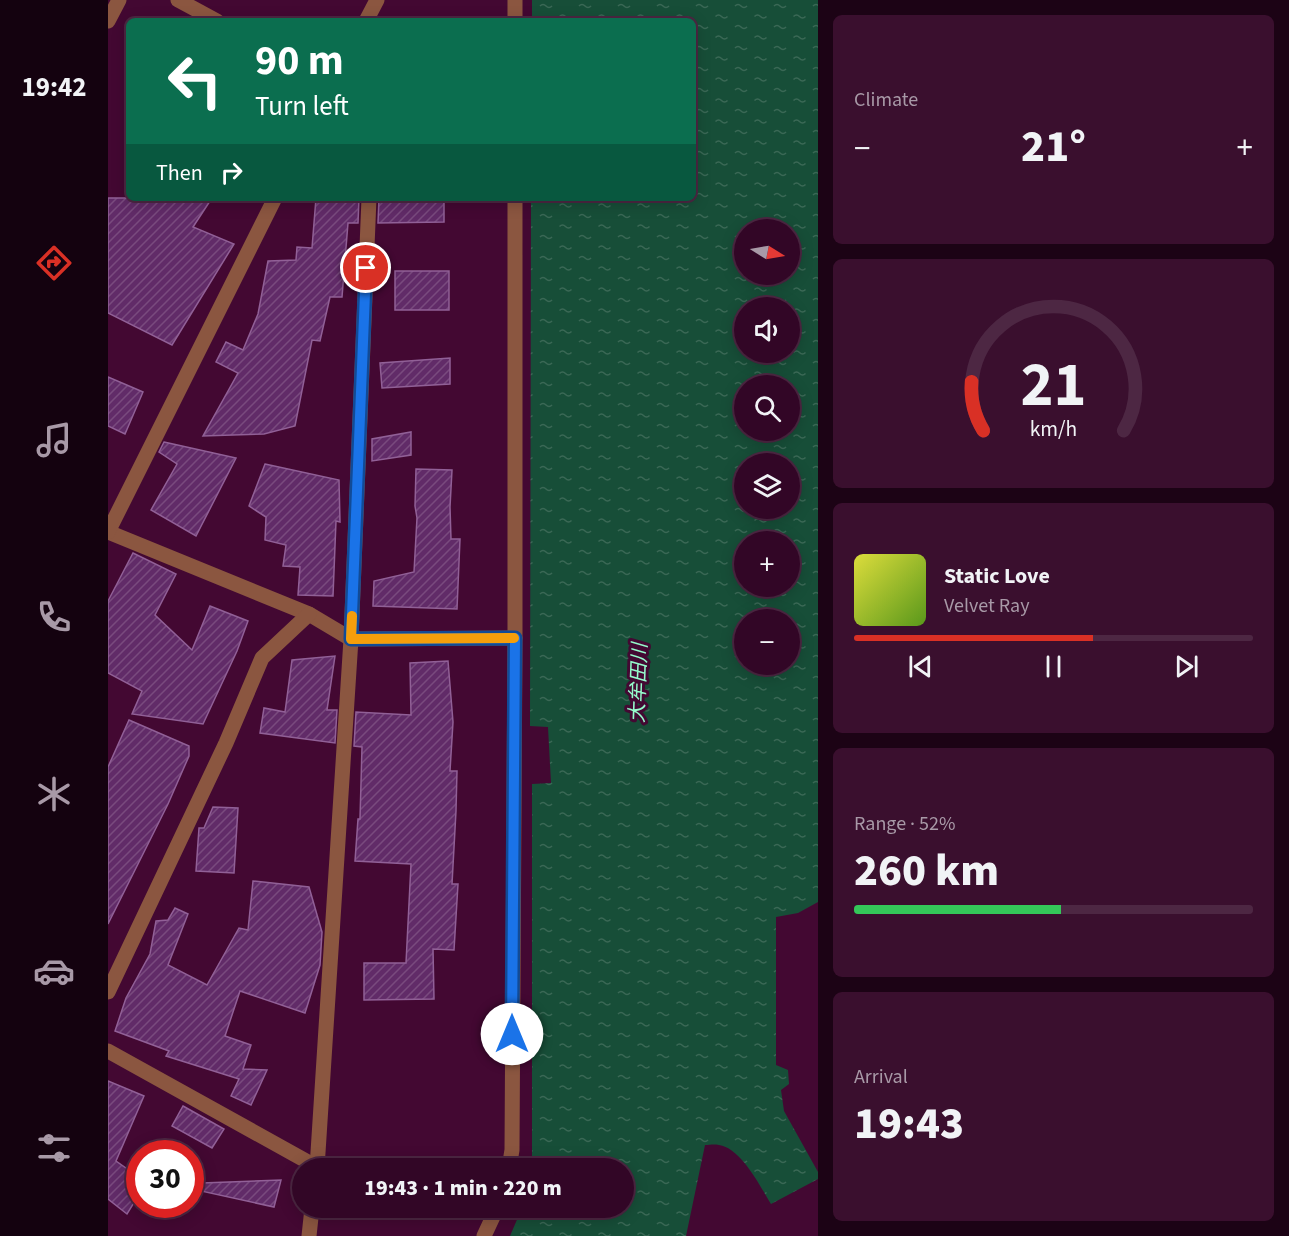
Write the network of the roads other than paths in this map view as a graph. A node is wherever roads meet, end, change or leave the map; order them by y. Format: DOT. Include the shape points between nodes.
graph roads {
  1 [pos="119,0"];
  2 [pos="178,0"];
  3 [pos="377,0"];
  4 [pos="515,0"];
  5 [pos="211,18"];
  6 [pos="368,18"];
  7 [pos="515,18"];
  8 [pos="108,21"];
  9 [pos="274,201"];
  10 [pos="369,201"];
  11 [pos="515,201"];
  12 [pos="108,532"];
  13 [pos="309,614"];
  14 [pos="515,638"];
  15 [pos="351,639"];
  16 [pos="108,992"];
  17 [pos="108,1051"];
  18 [pos="299,1158"];
  19 [pos="318,1158"];
  20 [pos="510,1158"];
  21 [pos="311,1218"];
  22 [pos="492,1218"];
  23 [pos="309,1236"];
  24 [pos="484,1236"];
  1 -- 8 [label="street"];
  2 -- 5 [label="street"];
  3 -- 6 [label="street"];
  4 -- 7 [label="street"];
  9 -- 12 [label="street"];
  10 -- 15 [label="street"];
  11 -- 14 [label="street"];
  12 -- 13 [label="street"];
  13 -- 15 [label="street"];
  13 -- 16 [label="street" via="262,658"];
  14 -- 15 [label="street"];
  14 -- 20 [label="street"];
  15 -- 19 [label="street"];
  17 -- 18 [label="street"];
  21 -- 23 [label="street"];
  22 -- 24 [label="street"];
}
